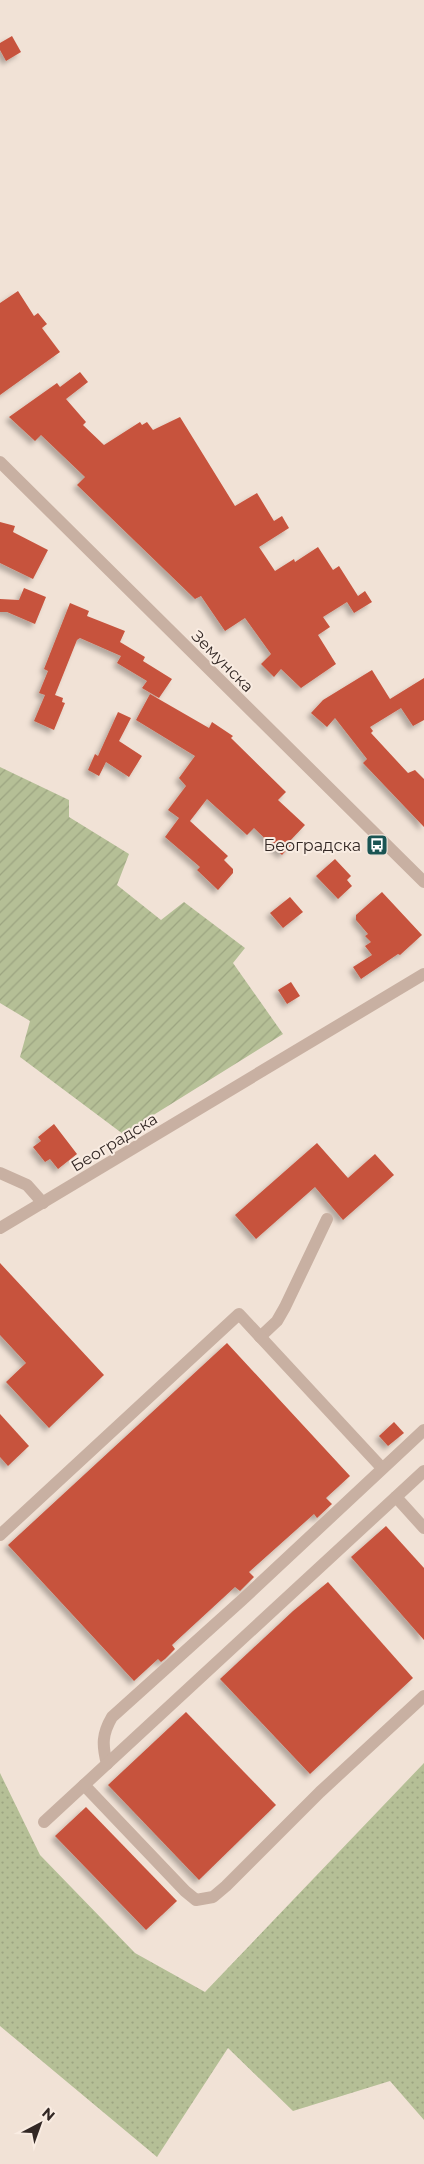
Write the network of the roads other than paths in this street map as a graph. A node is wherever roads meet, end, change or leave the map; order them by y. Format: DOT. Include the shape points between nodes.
graph roads {
  1 [pos="0,462"];
  2 [pos="424,882"];
  3 [pos="424,974"];
  4 [pos="0,1173"];
  5 [pos="43,1203"];
  6 [pos="326,1219"];
  7 [pos="0,1228"];
  8 [pos="260,1336"];
  9 [pos="424,1430"];
  10 [pos="382,1468"];
  11 [pos="424,1471"];
  12 [pos="396,1497"];
  13 [pos="424,1528"];
  14 [pos="0,1535"];
  15 [pos="424,1696"];
  16 [pos="107,1764"];
  17 [pos="84,1785"];
  18 [pos="44,1822"];
  1 -- 2 [label="street, Земунска"];
  3 -- 5 [label="street, Београдска"];
  4 -- 5 [label="street" via="27,1185"];
  5 -- 7 [label="street, Београдска"];
  6 -- 8 [label="street" via="281,1314"];
  8 -- 10 [label="street"];
  8 -- 14 [label="street" via="240,1314"];
  9 -- 10 [label="street"];
  10 -- 16 [label="street" via="112,1717 104,1730"];
  11 -- 12 [label="street"];
  12 -- 13 [label="street"];
  12 -- 16 [label="street"];
  15 -- 17 [label="street" via="320,1792 213,1898 196,1900 185,1891"];
  16 -- 17 [label="street"];
  17 -- 18 [label="street"];
}
